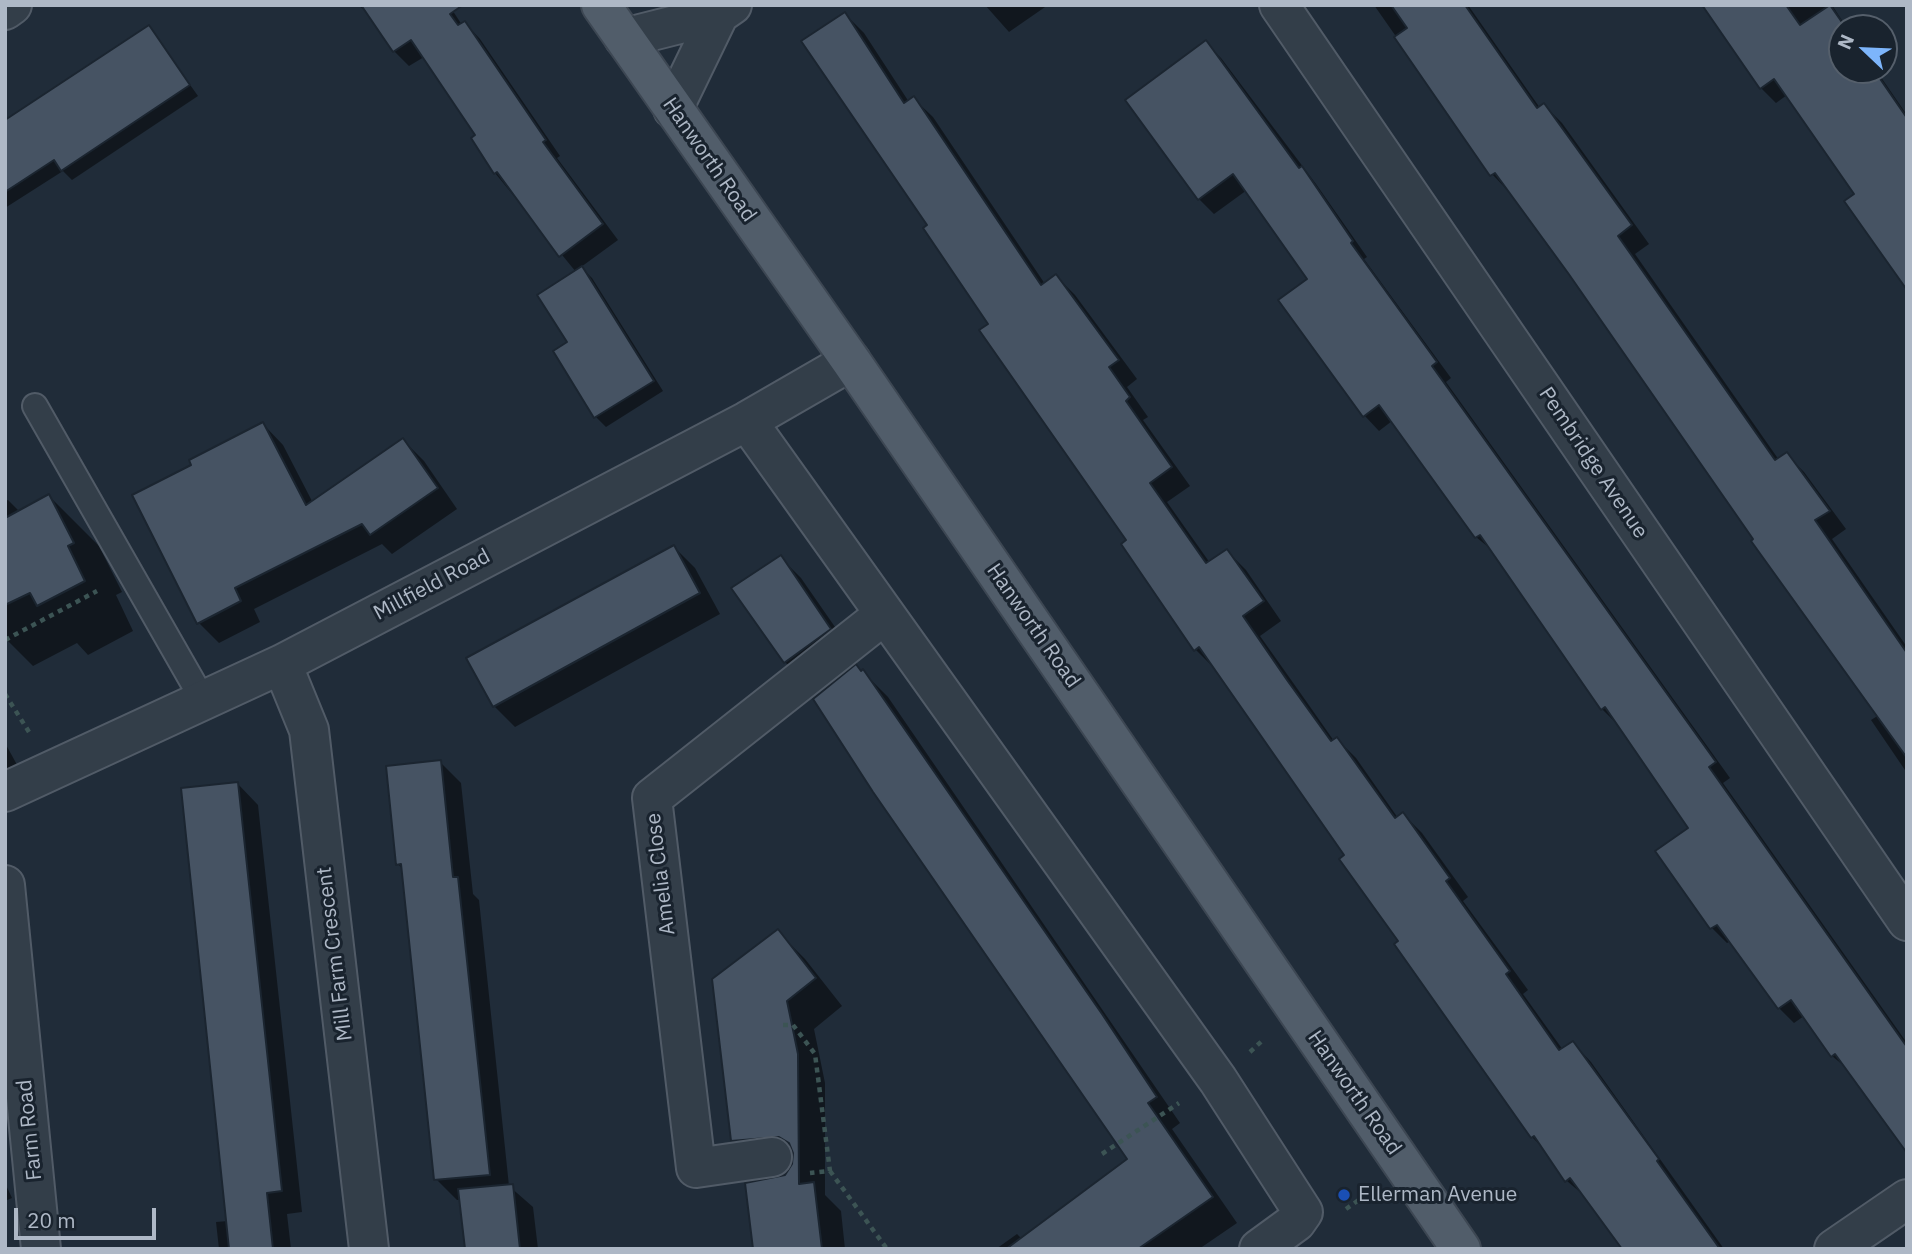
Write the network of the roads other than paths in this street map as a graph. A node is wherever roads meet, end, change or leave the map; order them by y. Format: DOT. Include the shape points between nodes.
graph roads {
  1 [pos="12,5"];
  2 [pos="601,5"];
  3 [pos="1279,5"];
  4 [pos="5,10"];
  5 [pos="726,10"];
  6 [pos="624,38"];
  7 [pos="673,109"];
  8 [pos="851,361"];
  9 [pos="35,406"];
  10 [pos="747,421"];
  11 [pos="885,614"];
  12 [pos="282,664"];
  13 [pos="203,700"];
  14 [pos="5,792"];
  15 [pos="5,885"];
  16 [pos="1907,921"];
  17 [pos="772,1157"];
  18 [pos="1907,1199"];
  19 [pos="41,1249"];
  20 [pos="369,1249"];
  21 [pos="1259,1249"];
  22 [pos="1461,1249"];
  23 [pos="1834,1249"];
  1 -- 4 [label="street"];
  2 -- 6 [label="main road, Hanworth Road"];
  3 -- 16 [label="street, Pembridge Avenue"];
  5 -- 6 [label="street"];
  5 -- 7 [label="street"];
  6 -- 7 [label="main road, Hanworth Road"];
  7 -- 8 [label="main road, Hanworth Road"];
  8 -- 10 [label="street, Millfield Road"];
  8 -- 22 [label="main road, Hanworth Road"];
  9 -- 13 [label="lane"];
  10 -- 11 [label="street"];
  10 -- 12 [label="street, Millfield Road"];
  11 -- 17 [label="street, Amelia Close" via="652,798 696,1168"];
  11 -- 21 [label="street" via="1218,1080 1303,1212"];
  12 -- 13 [label="street, Millfield Road"];
  12 -- 20 [label="street, Mill Farm Crescent" via="309,730"];
  13 -- 14 [label="street, Millfield Road"];
  15 -- 19 [label="street, Farm Road"];
  18 -- 23 [label="street"];
}
